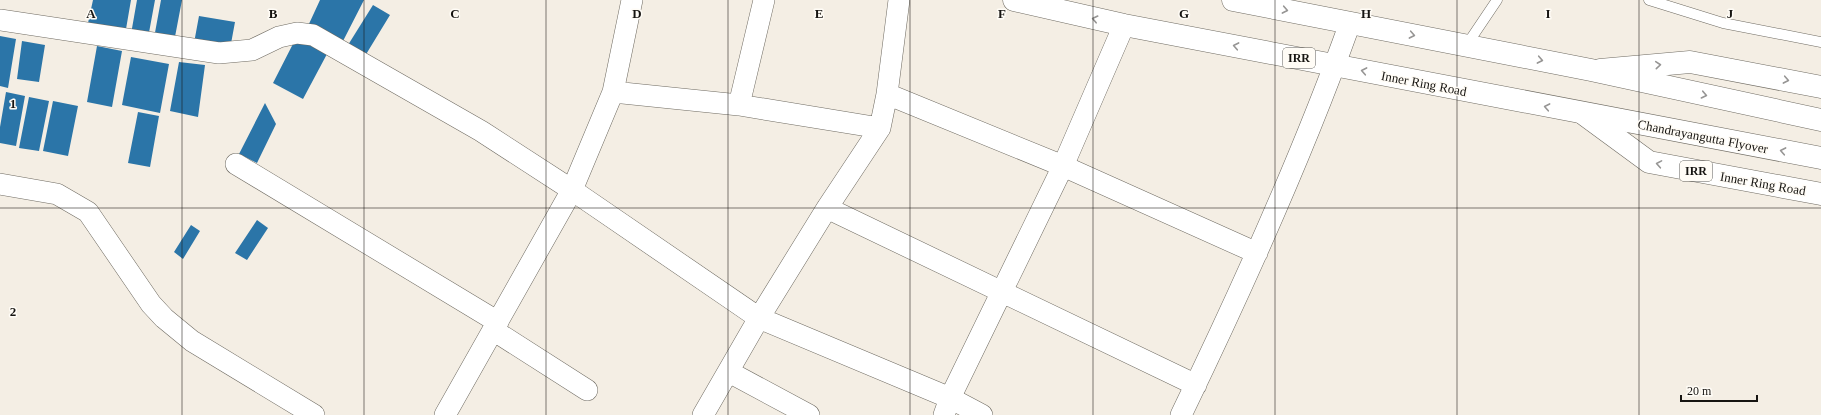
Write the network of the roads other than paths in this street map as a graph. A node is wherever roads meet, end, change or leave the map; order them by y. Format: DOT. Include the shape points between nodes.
graph roads {
  1 [pos="632,0"];
  2 [pos="764,0"];
  3 [pos="899,0"];
  4 [pos="1014,0"];
  5 [pos="1233,0"];
  6 [pos="1497,0"];
  7 [pos="1649,0"];
  8 [pos="0,20"];
  9 [pos="1350,23"];
  10 [pos="1124,25"];
  11 [pos="1821,42"];
  12 [pos="1466,46"];
  13 [pos="1335,65"];
  14 [pos="1591,70"];
  15 [pos="1821,87"];
  16 [pos="613,92"];
  17 [pos="887,94"];
  18 [pos="739,105"];
  19 [pos="1585,115"];
  20 [pos="1821,120"];
  21 [pos="880,128"];
  22 [pos="1821,158"];
  23 [pos="236,164"];
  24 [pos="1063,166"];
  25 [pos="0,184"];
  26 [pos="572,190"];
  27 [pos="1821,194"];
  28 [pos="827,208"];
  29 [pos="1257,253"];
  30 [pos="1002,292"];
  31 [pos="759,318"];
  32 [pos="496,326"];
  33 [pos="728,372"];
  34 [pos="1196,385"];
  35 [pos="587,390"];
  36 [pos="947,407"];
  37 [pos="314,415"];
  38 [pos="445,415"];
  39 [pos="703,415"];
  40 [pos="809,415"];
  41 [pos="982,415"];
  42 [pos="1181,415"];
  1 -- 16 [label="street"];
  2 -- 18 [label="street"];
  3 -- 17 [label="street"];
  10 -- 4 [label="main road, Inner Ring Road / IRR, one-way"];
  5 -- 9 [label="main road, one-way"];
  6 -- 12 [label="lane"];
  7 -- 11 [label="lane" via="1724,23"];
  8 -- 26 [label="street" via="219,53 252,50 279,37 297,33 313,35 481,131"];
  9 -- 12 [label="main road, one-way"];
  9 -- 13 [label="street"];
  13 -- 10 [label="main road, Inner Ring Road / IRR, one-way"];
  10 -- 24 [label="street"];
  12 -- 14 [label="main road, one-way"];
  19 -- 13 [label="main road, Inner Ring Road / IRR, one-way"];
  13 -- 29 [label="street"];
  14 -- 15 [label="main road, one-way" via="1690,62"];
  14 -- 20 [label="main road, one-way"];
  16 -- 18 [label="street"];
  16 -- 26 [label="street"];
  17 -- 21 [label="street"];
  17 -- 24 [label="street"];
  18 -- 21 [label="street"];
  22 -- 19 [label="main road, Chandrayangutta Flyover / IRR, one-way"];
  27 -- 19 [label="main road, Inner Ring Road / IRR, one-way" via="1649,162"];
  21 -- 28 [label="street"];
  23 -- 32 [label="street"];
  24 -- 29 [label="street"];
  24 -- 30 [label="street"];
  25 -- 37 [label="street" via="57,194 88,212 151,304 164,318 192,341"];
  26 -- 31 [label="street"];
  26 -- 32 [label="street"];
  28 -- 30 [label="street"];
  28 -- 31 [label="street"];
  29 -- 34 [label="street"];
  30 -- 34 [label="street"];
  30 -- 36 [label="street"];
  31 -- 33 [label="street"];
  31 -- 36 [label="street"];
  32 -- 35 [label="street"];
  32 -- 38 [label="street"];
  33 -- 39 [label="street"];
  33 -- 40 [label="street"];
  34 -- 42 [label="street"];
  36 -- 41 [label="street"];
}
